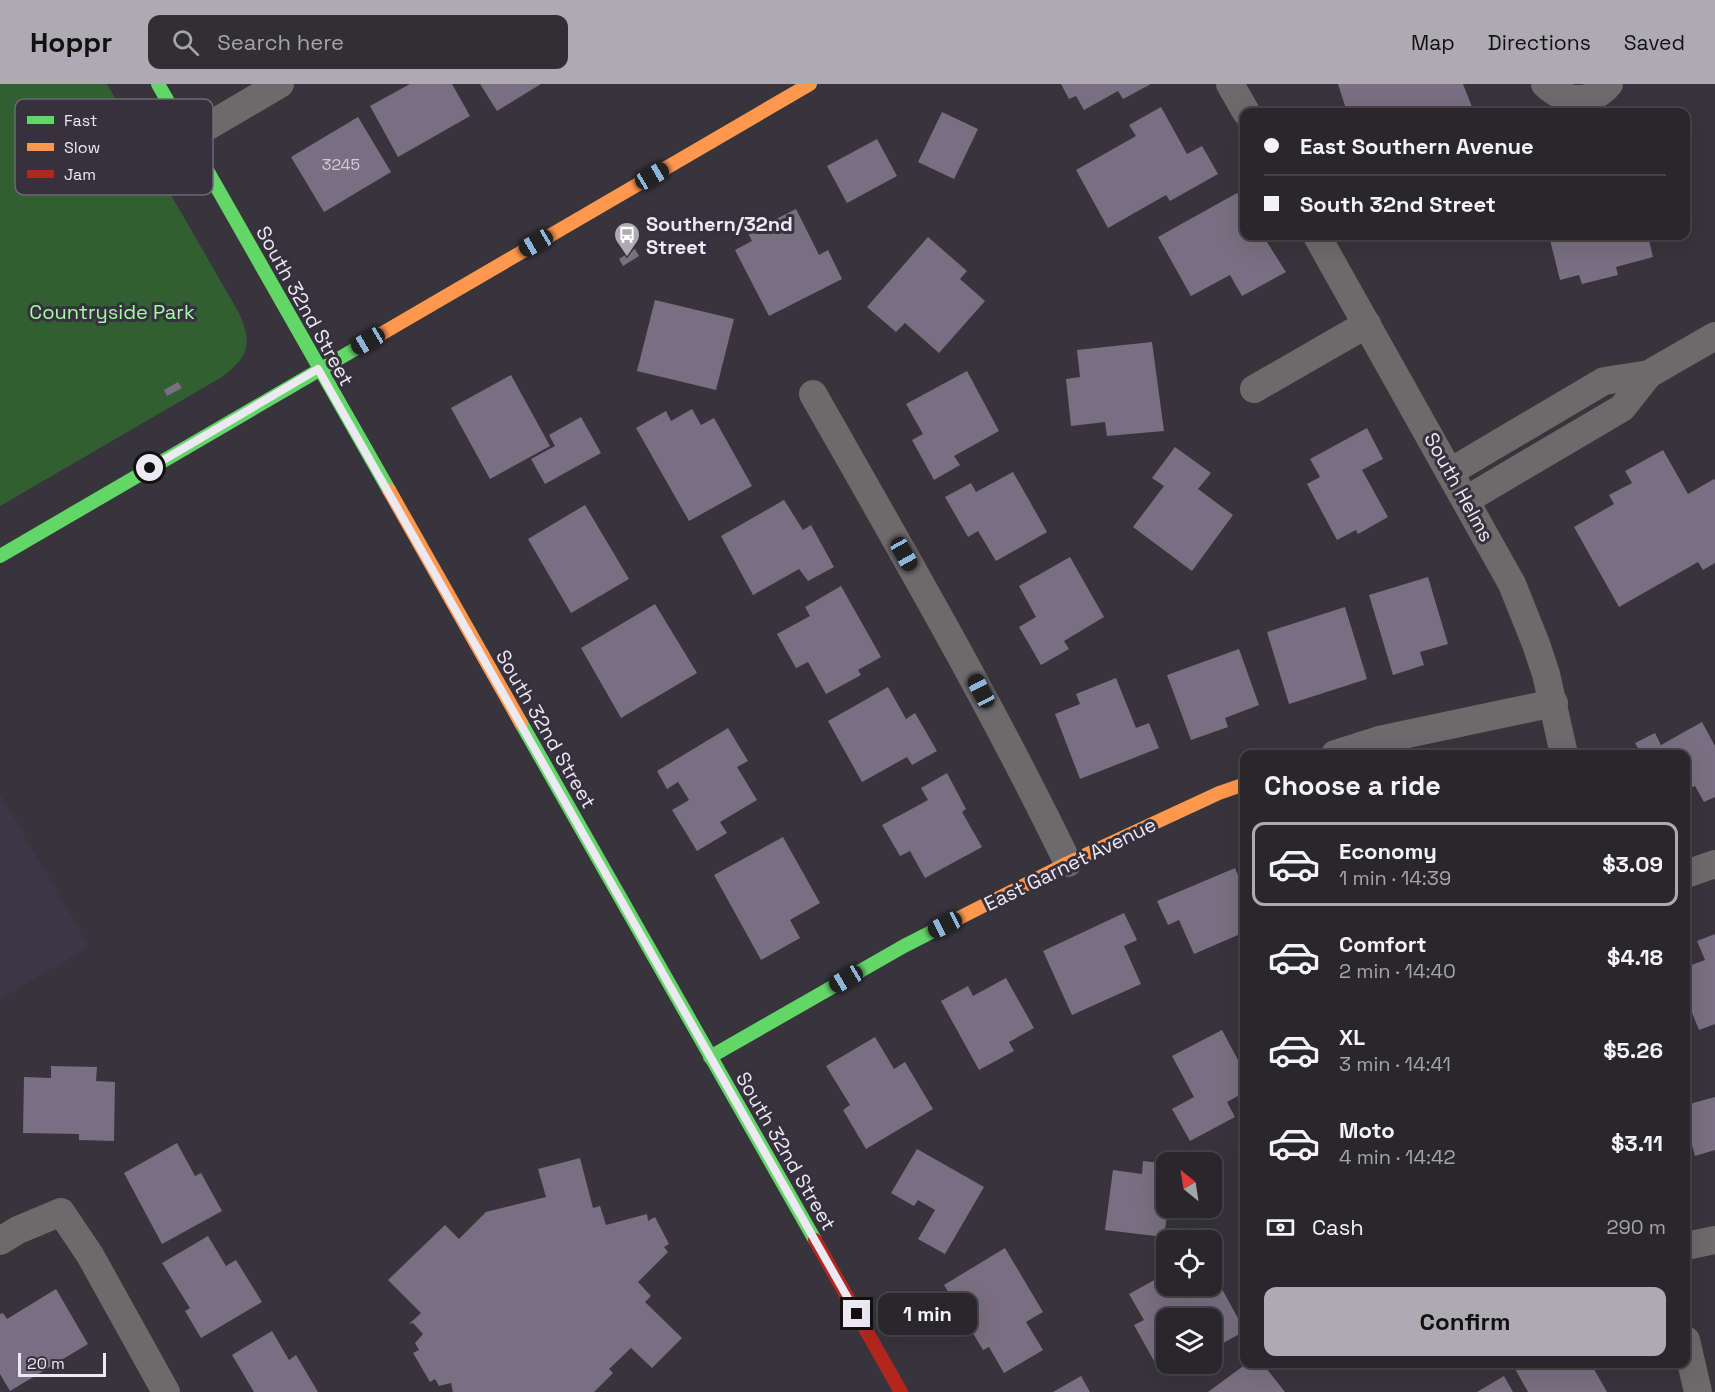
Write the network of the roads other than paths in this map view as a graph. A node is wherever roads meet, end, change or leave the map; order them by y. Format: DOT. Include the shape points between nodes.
graph roads {
  1 [pos="158,84"];
  2 [pos="280,84"];
  3 [pos="810,84"];
  4 [pos="1230,84"];
  5 [pos="1545,84"];
  6 [pos="1609,84"];
  7 [pos="166,99"];
  8 [pos="1244,108"];
  9 [pos="213,123"];
  10 [pos="213,182"];
  11 [pos="1319,240"];
  12 [pos="1367,324"];
  13 [pos="1715,336"];
  14 [pos="318,369"];
  15 [pos="1648,374"];
  16 [pos="1254,389"];
  17 [pos="813,394"];
  18 [pos="1450,472"];
  19 [pos="1466,500"];
  20 [pos="0,556"];
  21 [pos="1554,703"];
  22 [pos="1348,750"];
  23 [pos="1563,750"];
  24 [pos="1240,786"];
  25 [pos="1068,862"];
  26 [pos="1715,864"];
  27 [pos="1690,873"];
  28 [pos="710,1057"];
  29 [pos="1715,1240"];
  30 [pos="0,1241"];
  31 [pos="1690,1245"];
  32 [pos="1690,1357"];
  33 [pos="166,1392"];
  34 [pos="901,1392"];
  35 [pos="1698,1392"];
  1 -- 7 [label="street, South 32nd Street"];
  2 -- 9 [label="street"];
  3 -- 14 [label="street"];
  4 -- 8 [label="street"];
  5 -- 6 [label="street" via="1560,96 1579,100 1592,97"];
  10 -- 14 [label="street, South 32nd Street"];
  11 -- 12 [label="street, South Helms"];
  12 -- 16 [label="street"];
  12 -- 18 [label="street, South Helms"];
  13 -- 15 [label="street"];
  14 -- 20 [label="street"];
  14 -- 28 [label="street, South 32nd Street"];
  15 -- 18 [label="street" via="1604,381"];
  15 -- 19 [label="street" via="1622,408"];
  17 -- 25 [label="street" via="971,674"];
  18 -- 19 [label="street, South Helms"];
  19 -- 21 [label="street, South Helms" via="1520,603"];
  21 -- 22 [label="street"];
  21 -- 23 [label="street, South Helms"];
  24 -- 25 [label="street, East Garnet Avenue"];
  25 -- 28 [label="street, East Garnet Avenue" via="904,946"];
  26 -- 27 [label="street"];
  28 -- 34 [label="street, South 32nd Street"];
  29 -- 31 [label="street"];
  30 -- 33 [label="street" via="61,1212 90,1255"];
  32 -- 35 [label="street"];
}
